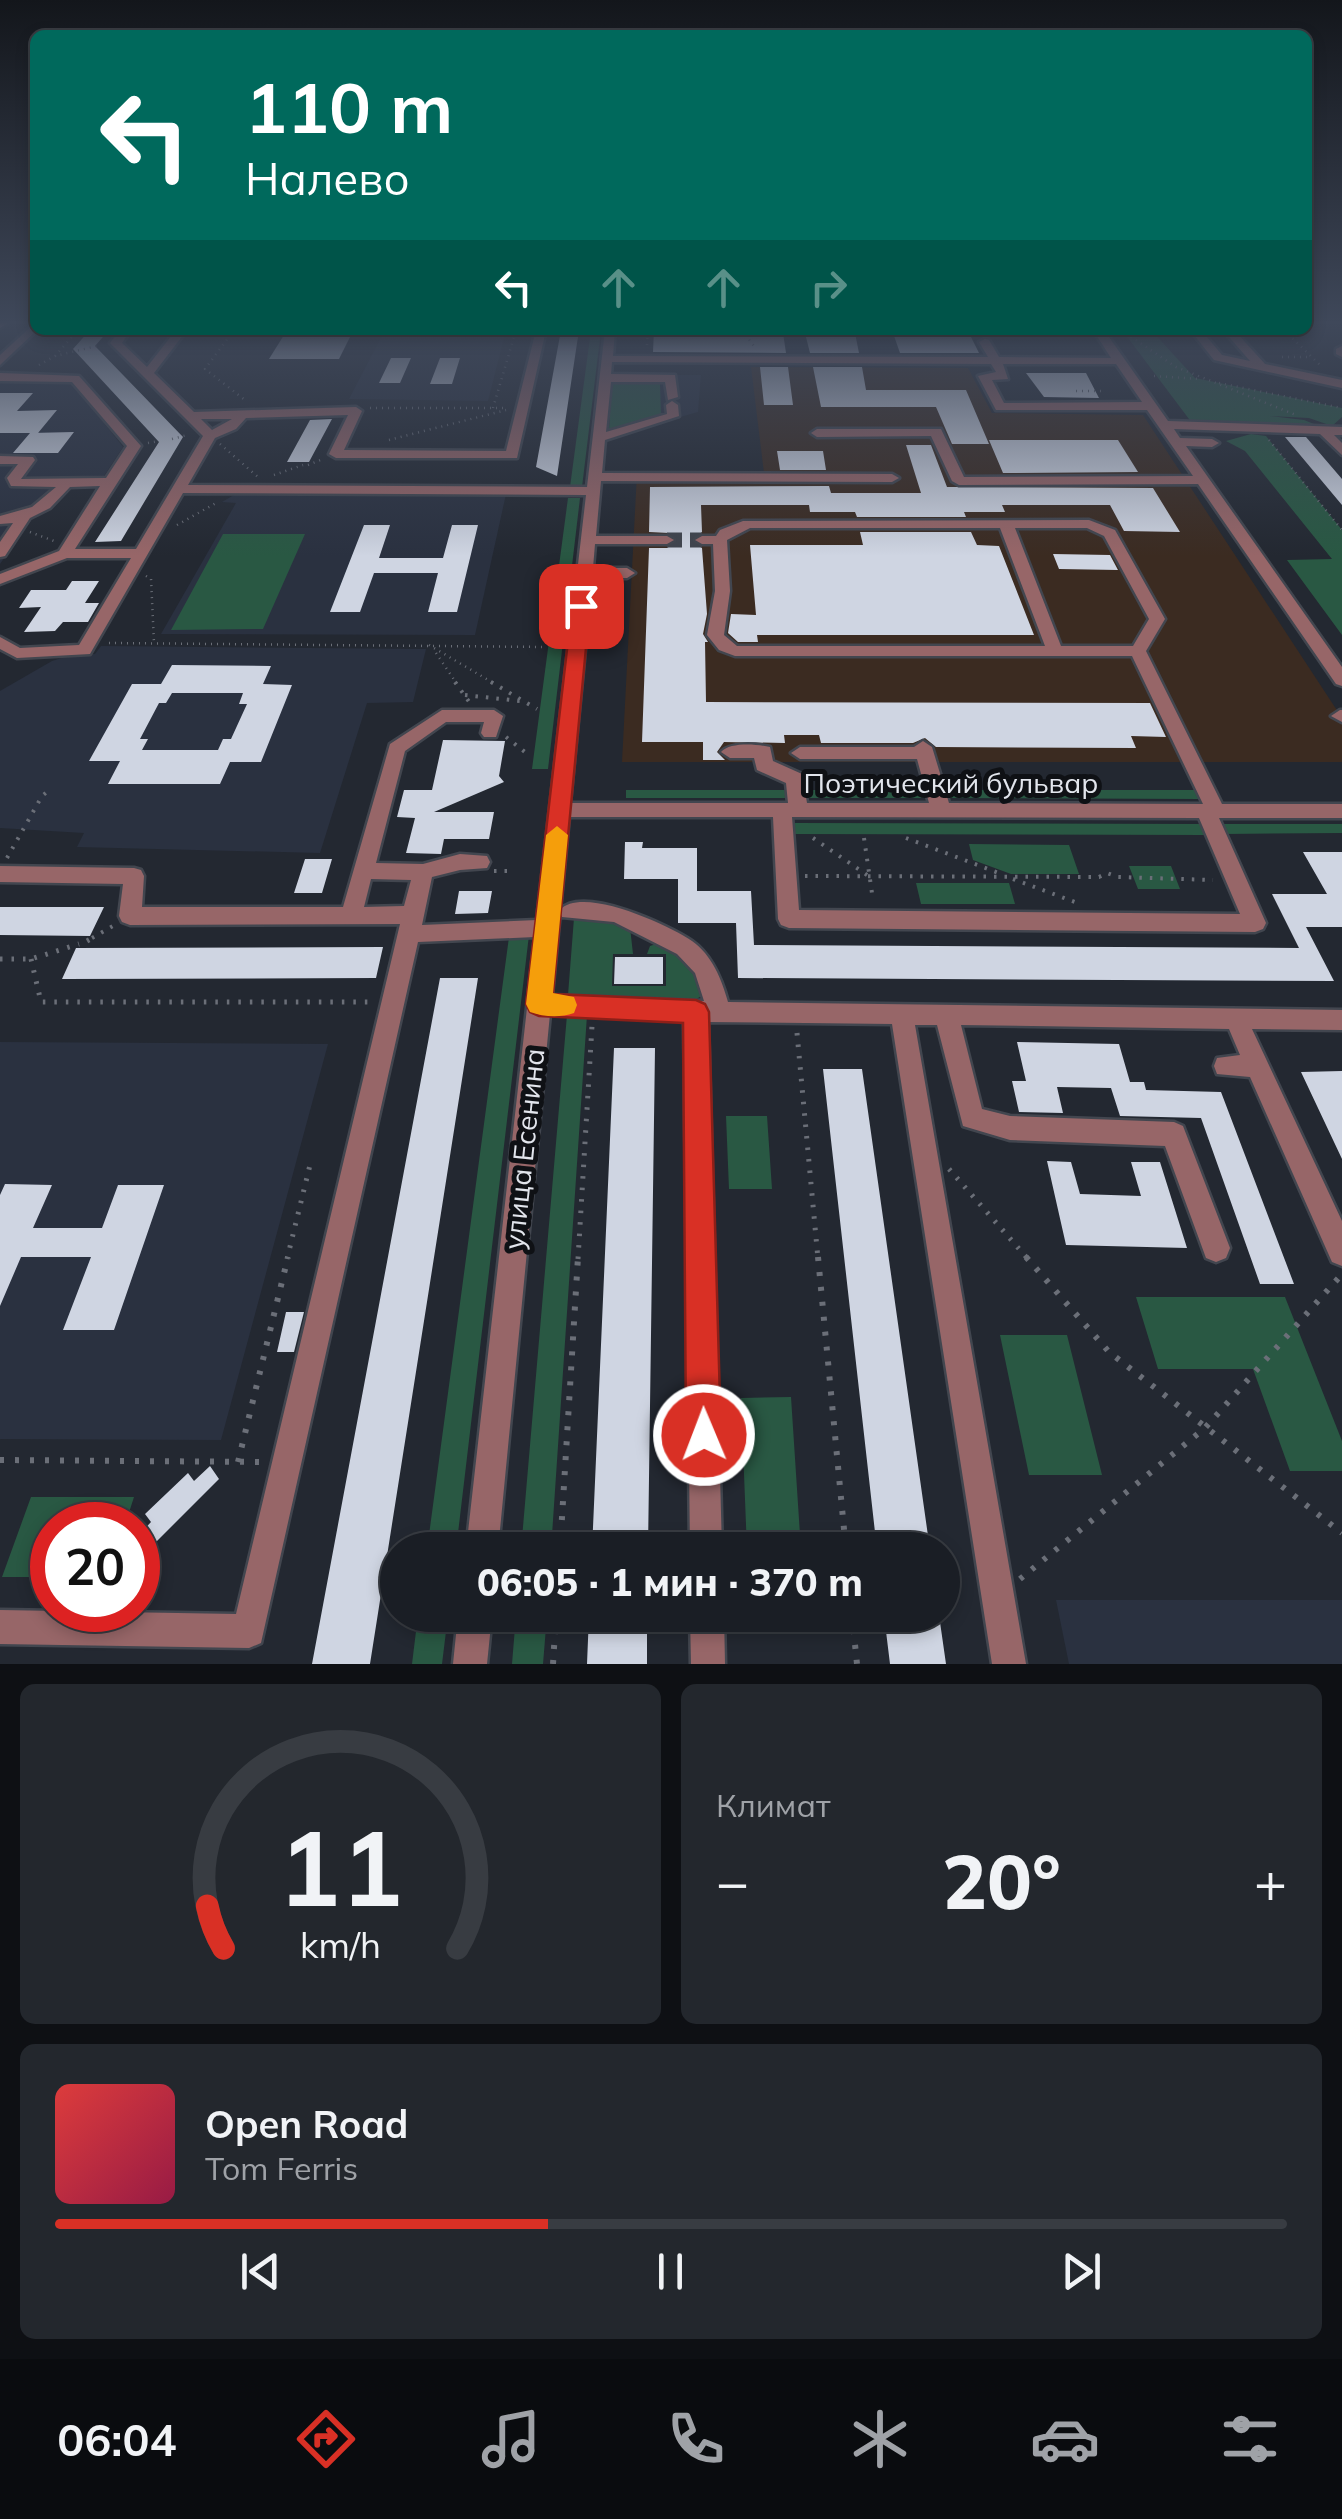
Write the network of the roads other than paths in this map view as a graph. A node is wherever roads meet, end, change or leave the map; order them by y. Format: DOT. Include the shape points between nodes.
graph roads {
  1 [pos="94,401"];
  2 [pos="177,401"];
  3 [pos="524,401"];
  4 [pos="602,401"];
  5 [pos="672,401"];
  6 [pos="997,401"];
  7 [pos="1106,401"];
  8 [pos="1147,401"];
  9 [pos="1109,406"];
  10 [pos="1151,406"];
  11 [pos="244,407"];
  12 [pos="193,416"];
  13 [pos="1164,425"];
  14 [pos="1323,430"];
  15 [pos="1342,431"];
  16 [pos="817,433"];
  17 [pos="210,435"];
  18 [pos="598,438"];
  19 [pos="1176,442"];
  20 [pos="1212,443"];
  21 [pos="1342,451"];
  22 [pos="0,460"];
  23 [pos="892,478"];
  24 [pos="1202,480"];
  25 [pos="110,482"];
  26 [pos="66,483"];
  27 [pos="594,484"];
  28 [pos="180,489"];
  29 [pos="0,520"];
  30 [pos="20,523"];
  31 [pos="1006,524"];
  32 [pos="588,540"];
  33 [pos="667,540"];
  34 [pos="143,548"];
  35 [pos="66,550"];
  36 [pos="0,553"];
  37 [pos="627,573"];
  38 [pos="584,574"];
  39 [pos="0,578"];
  40 [pos="0,642"];
  41 [pos="1055,651"];
  42 [pos="1138,652"];
  43 [pos="1342,680"];
  44 [pos="486,725"];
  45 [pos="730,752"];
  46 [pos="795,779"];
  47 [pos="560,810"];
  48 [pos="790,810"];
  49 [pos="941,810"];
  50 [pos="1211,811"];
  51 [pos="1342,811"];
  52 [pos="480,862"];
  53 [pos="364,870"];
  54 [pos="423,872"];
  55 [pos="0,873"];
  56 [pos="570,911"];
  57 [pos="352,915"];
  58 [pos="411,924"];
  59 [pos="547,928"];
  60 [pos="539,1004"];
  61 [pos="706,1012"];
  62 [pos="902,1014"];
  63 [pos="946,1014"];
  64 [pos="1235,1016"];
  65 [pos="1342,1020"];
  66 [pos="1226,1066"];
  67 [pos="1258,1066"];
  68 [pos="1216,1248"];
  69 [pos="1342,1252"];
  70 [pos="484,1532"];
  71 [pos="706,1532"];
  72 [pos="0,1626"];
  73 [pos="473,1632"];
  74 [pos="707,1632"];
  75 [pos="470,1664"];
  76 [pos="708,1664"];
  77 [pos="1009,1664"];
  1 -- 25 [label="street" via="134,446"];
  2 -- 12 [label="street"];
  3 -- 11 [label="street" via="512,454 336,454 356,412"];
  4 -- 18 [label="street, улица Есенина"];
  5 -- 18 [label="street" via="672,416"];
  6 -- 9 [label="street" via="1000,406"];
  7 -- 9 [label="street"];
  8 -- 10 [label="street"];
  9 -- 10 [label="street"];
  10 -- 13 [label="street"];
  11 -- 12 [label="street"];
  11 -- 17 [label="street" via="232,426"];
  12 -- 17 [label="street"];
  13 -- 14 [label="street"];
  13 -- 19 [label="street"];
  14 -- 15 [label="street"];
  14 -- 21 [label="street"];
  16 -- 24 [label="street" via="936,432 960,481"];
  17 -- 28 [label="street"];
  18 -- 27 [label="street, улица Есенина"];
  19 -- 20 [label="street"];
  19 -- 24 [label="street"];
  22 -- 26 [label="street" via="28,460 16,483"];
  23 -- 27 [label="street"];
  24 -- 43 [label="street"];
  25 -- 26 [label="street"];
  25 -- 35 [label="street"];
  26 -- 30 [label="street" via="48,506"];
  27 -- 28 [label="street"];
  27 -- 32 [label="street, улица Есенина"];
  28 -- 34 [label="street"];
  29 -- 30 [label="street"];
  30 -- 36 [label="street"];
  31 -- 41 [label="street"];
  31 -- 41 [label="street" via="748,524 725,533 711,540 722,603 716,639 735,651"];
  31 -- 42 [label="street" via="1089,524 1110,534 1157,619"];
  32 -- 33 [label="street"];
  32 -- 38 [label="street, улица Есенина"];
  34 -- 35 [label="street"];
  34 -- 40 [label="street" via="84,650 17,652"];
  35 -- 39 [label="street"];
  37 -- 38 [label="street"];
  38 -- 47 [label="street, улица Есенина"];
  41 -- 42 [label="street"];
  42 -- 50 [label="street"];
  44 -- 53 [label="street" via="442,716 397,748"];
  45 -- 46 [label="street" via="763,752 764,765"];
  46 -- 48 [label="street"];
  46 -- 49 [label="street" via="802,765 799,744 924,750"];
  47 -- 48 [label="street, Поэтический бульвар"];
  47 -- 59 [label="street, улица Есенина"];
  48 -- 49 [label="street, Поэтический бульвар"];
  48 -- 50 [label="street" via="789,919 1255,923"];
  49 -- 50 [label="street, Поэтический бульвар"];
  50 -- 51 [label="street, Поэтический бульвар"];
  52 -- 54 [label="street"];
  53 -- 54 [label="street"];
  53 -- 57 [label="street"];
  54 -- 58 [label="street"];
  55 -- 57 [label="street" via="134,876 130,916"];
  56 -- 61 [label="street" via="617,914 685,948 704,968"];
  57 -- 58 [label="street"];
  58 -- 59 [label="street"];
  58 -- 72 [label="street" via="249,1632"];
  59 -- 60 [label="street, улица Есенина"];
  60 -- 61 [label="street"];
  60 -- 70 [label="street, улица Есенина"];
  61 -- 62 [label="street"];
  61 -- 71 [label="street"];
  62 -- 63 [label="street"];
  62 -- 77 [label="street"];
  63 -- 64 [label="street"];
  63 -- 68 [label="street" via="972,1118 1010,1128 1174,1134"];
  64 -- 65 [label="street"];
  64 -- 67 [label="street"];
  66 -- 67 [label="street"];
  67 -- 69 [label="street"];
  73 -- 75 [label="street"];
  74 -- 76 [label="street"];
}
